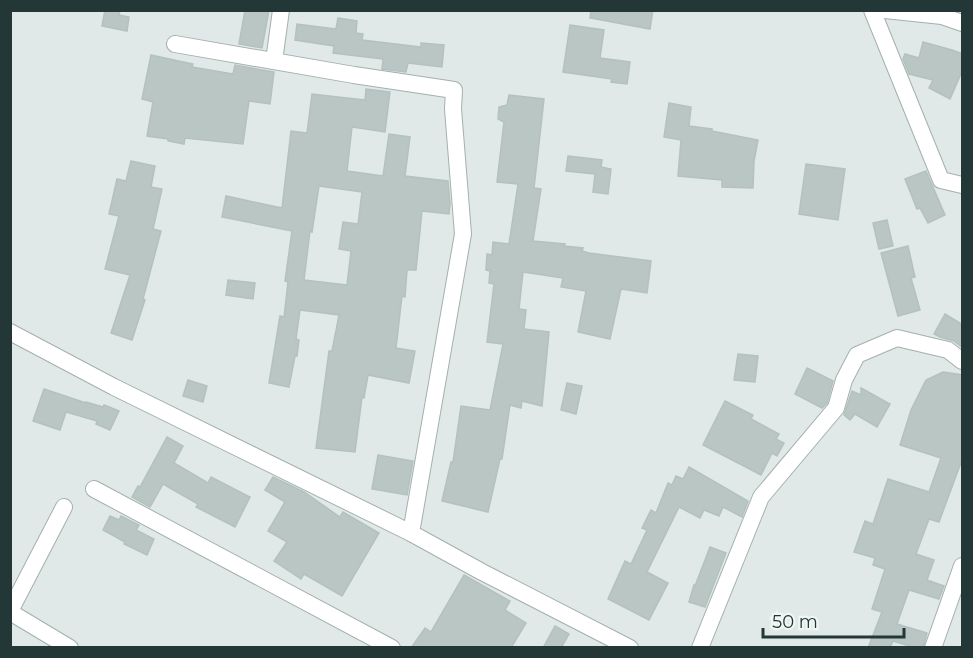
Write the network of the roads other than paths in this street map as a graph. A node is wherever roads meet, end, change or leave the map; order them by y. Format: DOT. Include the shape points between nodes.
graph roads {
  1 [pos="281,10"];
  2 [pos="872,10"];
  3 [pos="885,10"];
  4 [pos="963,23"];
  5 [pos="175,44"];
  6 [pos="274,61"];
  7 [pos="963,185"];
  8 [pos="10,332"];
  9 [pos="963,361"];
  10 [pos="94,489"];
  11 [pos="64,507"];
  12 [pos="411,533"];
  13 [pos="963,566"];
  14 [pos="10,611"];
  15 [pos="69,648"];
  16 [pos="392,648"];
  17 [pos="630,648"];
  18 [pos="700,648"];
  19 [pos="933,648"];
  1 -- 6 [label="street"];
  2 -- 7 [label="street" via="941,180"];
  3 -- 4 [label="street" via="942,16"];
  5 -- 6 [label="street"];
  6 -- 12 [label="street" via="454,90 463,234"];
  8 -- 12 [label="street"];
  9 -- 18 [label="street" via="948,350 897,338 857,355 836,408 761,497"];
  10 -- 16 [label="street"];
  11 -- 14 [label="street"];
  12 -- 17 [label="street"];
  13 -- 19 [label="street"];
  14 -- 15 [label="street"];
}
